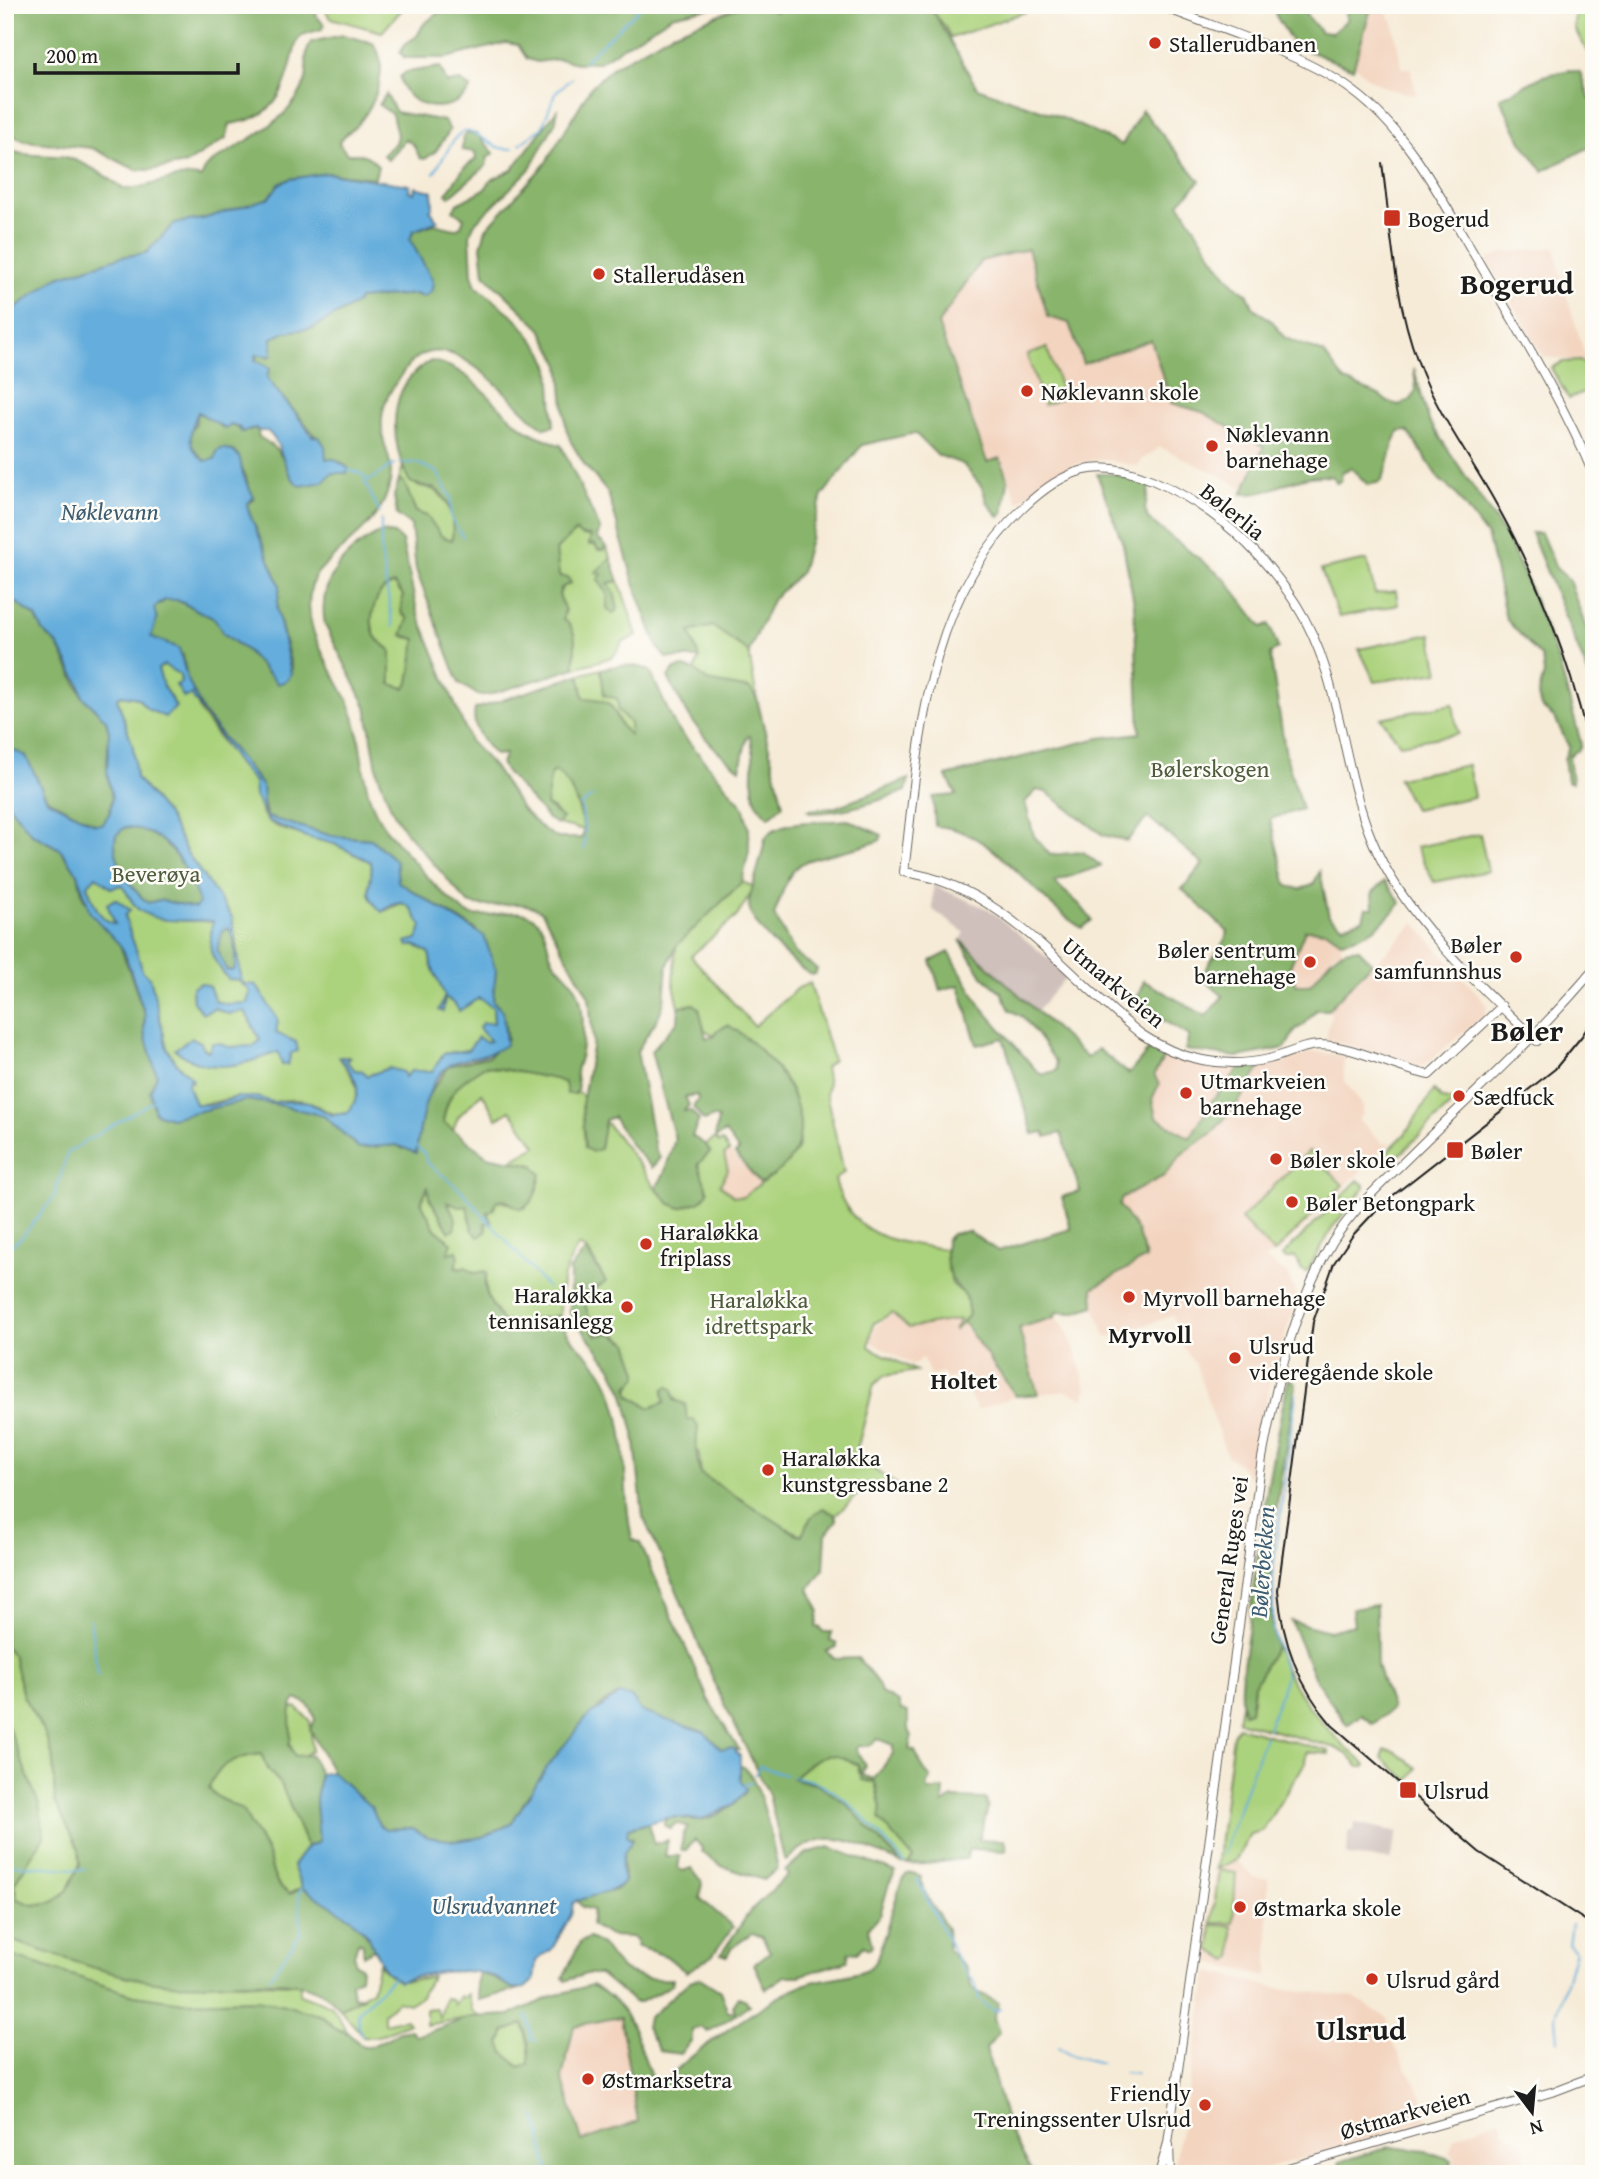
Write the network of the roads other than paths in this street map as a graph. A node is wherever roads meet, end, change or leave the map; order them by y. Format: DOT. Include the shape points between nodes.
graph roads {
  1 [pos="1159,5"];
  2 [pos="1594,476"];
  3 [pos="904,872"];
  4 [pos="1594,969"];
  5 [pos="1502,1006"];
  6 [pos="1534,1038"];
  7 [pos="1594,2076"];
  8 [pos="1168,2143"];
  9 [pos="1159,2174"];
  10 [pos="1170,2174"];
  11 [pos="1267,2174"];
  1 -- 2 [label="street" via="1320,71 1355,93 1392,127 1431,181 1534,356"];
  3 -- 5 [label="street, Utmarkveien" via="947,884 996,909 1133,1028 1175,1052 1219,1063 1249,1063 1325,1045 1425,1075 1437,1070"];
  3 -- 5 [label="street, Bølerlia" via="932,667 966,580 1009,522 1050,485 1082,469 1122,469 1207,510 1275,574 1304,618 1325,664 1361,808 1384,865 1416,913"];
  4 -- 6 [label="street, General Ruges vei"];
  5 -- 6 [label="street, Bølerlia"];
  6 -- 8 [label="street, General Ruges vei" via="1371,1193 1341,1229 1309,1288 1286,1360 1259,1478"];
  7 -- 11 [label="street, Østmarkveien"];
  8 -- 9 [label="street, General Ruges vei"];
  8 -- 10 [label="street, General Ruges vei"];
}
